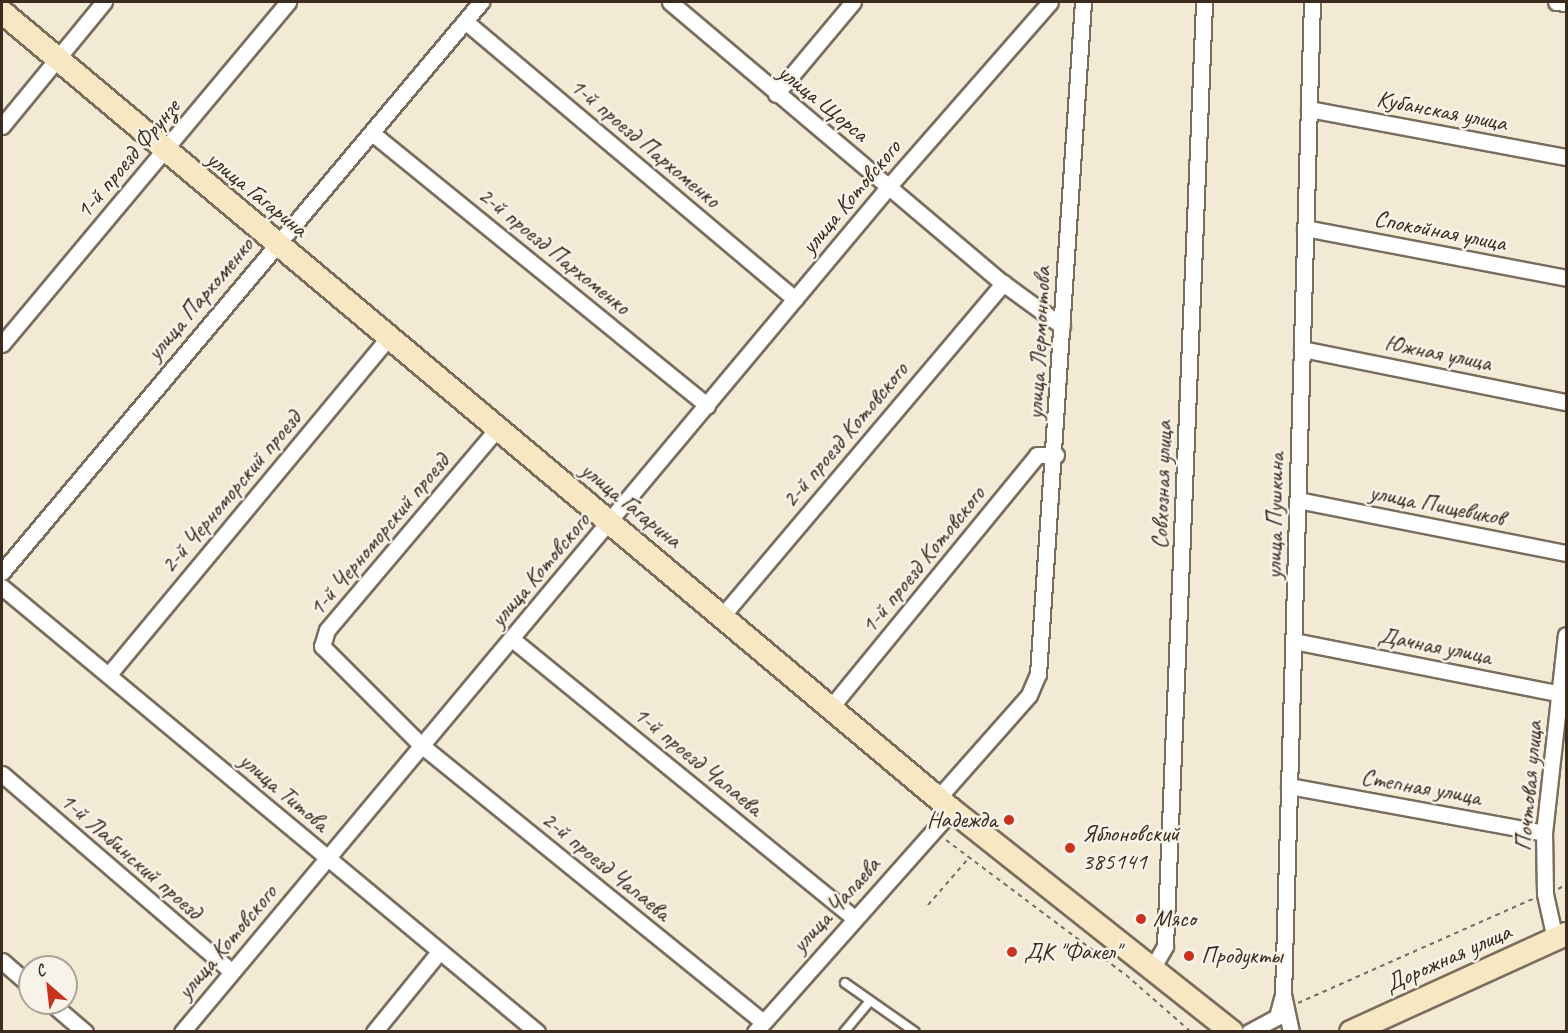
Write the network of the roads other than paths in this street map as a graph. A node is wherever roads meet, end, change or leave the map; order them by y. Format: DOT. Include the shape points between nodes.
graph roads {
  1 [pos="104,2"];
  2 [pos="288,2"];
  3 [pos="481,2"];
  4 [pos="670,2"];
  5 [pos="853,2"];
  6 [pos="1050,2"];
  7 [pos="1083,2"];
  8 [pos="1204,2"];
  9 [pos="1312,2"];
  10 [pos="1556,2"];
  11 [pos="1566,3"];
  12 [pos="2,12"];
  13 [pos="466,22"];
  14 [pos="55,61"];
  15 [pos="776,94"];
  16 [pos="1309,109"];
  17 [pos="2,126"];
  18 [pos="372,133"];
  19 [pos="163,152"];
  20 [pos="1566,158"];
  21 [pos="889,186"];
  22 [pos="1305,228"];
  23 [pos="276,243"];
  24 [pos="1566,278"];
  25 [pos="1003,283"];
  26 [pos="795,299"];
  27 [pos="1062,326"];
  28 [pos="387,339"];
  29 [pos="2,344"];
  30 [pos="1302,349"];
  31 [pos="1566,402"];
  32 [pos="707,405"];
  33 [pos="496,430"];
  34 [pos="1056,455"];
  35 [pos="1298,500"];
  36 [pos="610,522"];
  37 [pos="1566,553"];
  38 [pos="2,572"];
  39 [pos="2,587"];
  40 [pos="722,616"];
  41 [pos="1566,635"];
  42 [pos="513,639"];
  43 [pos="1294,641"];
  44 [pos="110,674"];
  45 [pos="1035,686"];
  46 [pos="1563,695"];
  47 [pos="831,707"];
  48 [pos="421,745"];
  49 [pos="2,774"];
  50 [pos="1289,786"];
  51 [pos="945,804"];
  52 [pos="1544,833"];
  53 [pos="327,856"];
  54 [pos="854,918"];
  55 [pos="1561,937"];
  56 [pos="439,952"];
  57 [pos="2,961"];
  58 [pos="1153,967"];
  59 [pos="232,972"];
  60 [pos="18,975"];
  61 [pos="845,983"];
  62 [pos="1283,995"];
  63 [pos="869,1002"];
  64 [pos="65,1015"];
  65 [pos="759,1027"];
  66 [pos="84,1032"];
  67 [pos="182,1032"];
  68 [pos="374,1032"];
  69 [pos="537,1032"];
  70 [pos="844,1032"];
  71 [pos="915,1032"];
  72 [pos="1232,1032"];
  73 [pos="1249,1032"];
  74 [pos="1291,1032"];
  75 [pos="1351,1032"];
  1 -- 14 [label="street"];
  2 -- 19 [label="street, 1-й проезд Фрунзе"];
  3 -- 13 [label="street, улица Пархоменко"];
  4 -- 15 [label="street, улица Щорса"];
  5 -- 15 [label="street"];
  6 -- 21 [label="street, улица Котовского"];
  7 -- 27 [label="street, улица Лермонтова"];
  8 -- 58 [label="street, Совхозная улица" via="1165,946"];
  9 -- 16 [label="street, улица Пушкина"];
  10 -- 11 [label="street"];
  12 -- 14 [label="street, улица Гагарина"];
  13 -- 18 [label="street, улица Пархоменко"];
  13 -- 26 [label="street, 1-й проезд Пархоменко"];
  14 -- 17 [label="street"];
  14 -- 19 [label="street, улица Гагарина"];
  15 -- 21 [label="street, улица Щорса"];
  16 -- 20 [label="street, Кубанская улица"];
  16 -- 22 [label="street, улица Пушкина"];
  18 -- 23 [label="street, улица Пархоменко"];
  18 -- 32 [label="street, 2-й проезд Пархоменко"];
  19 -- 23 [label="street, улица Гагарина"];
  19 -- 29 [label="street, 1-й проезд Фрунзе"];
  21 -- 25 [label="street, улица Щорса"];
  21 -- 26 [label="street, улица Котовского"];
  22 -- 24 [label="street, Спокойная улица"];
  22 -- 30 [label="street, улица Пушкина"];
  23 -- 28 [label="street, улица Гагарина"];
  23 -- 38 [label="street, улица Пархоменко"];
  25 -- 27 [label="street, улица Щорса"];
  25 -- 40 [label="street, 2-й проезд Котовского"];
  26 -- 32 [label="street, улица Котовского"];
  27 -- 34 [label="street, улица Лермонтова"];
  28 -- 33 [label="street, улица Гагарина"];
  28 -- 44 [label="street, 2-й Черноморский проезд"];
  30 -- 31 [label="street, Южная улица"];
  30 -- 35 [label="street, улица Пушкина"];
  32 -- 36 [label="street, улица Котовского"];
  33 -- 36 [label="street, улица Гагарина"];
  33 -- 48 [label="street, 1-й Черноморский проезд" via="322,638 327,653"];
  34 -- 45 [label="street, улица Лермонтова"];
  34 -- 47 [label="street, 1-й проезд Котовского" via="1037,455"];
  35 -- 37 [label="street, улица Пищевиков"];
  35 -- 43 [label="street, улица Пушкина"];
  36 -- 40 [label="street, улица Гагарина"];
  36 -- 42 [label="street, улица Котовского"];
  39 -- 44 [label="street, улица Титова"];
  40 -- 47 [label="street, улица Гагарина"];
  41 -- 46 [label="street, Почтовая улица"];
  42 -- 48 [label="street, улица Котовского"];
  42 -- 54 [label="street, 1-й проезд Чапаева"];
  43 -- 46 [label="street, Дачная улица"];
  43 -- 50 [label="street, улица Пушкина"];
  44 -- 53 [label="street, улица Титова"];
  45 -- 51 [label="street, улица Чапаева"];
  46 -- 52 [label="street, Почтовая улица"];
  47 -- 51 [label="street, улица Гагарина"];
  48 -- 53 [label="street, улица Котовского"];
  48 -- 65 [label="street, 2-й проезд Чапаева"];
  49 -- 59 [label="street, 1-й Лабинский проезд"];
  50 -- 52 [label="street, Степная улица"];
  50 -- 62 [label="street, улица Пушкина"];
  51 -- 54 [label="street, улица Чапаева" via="935,830"];
  51 -- 58 [label="street, улица Гагарина"];
  52 -- 55 [label="street, Почтовая улица" via="1545,894"];
  53 -- 56 [label="street, улица Титова"];
  53 -- 59 [label="street, улица Котовского"];
  54 -- 65 [label="street, улица Чапаева"];
  55 -- 75 [label="street, Дорожная улица"];
  56 -- 68 [label="street"];
  56 -- 69 [label="street, улица Титова"];
  57 -- 60 [label="street"];
  58 -- 72 [label="street, улица Гагарина"];
  59 -- 67 [label="street, улица Котовского"];
  61 -- 63 [label="lane"];
  62 -- 73 [label="street" via="1277,1017"];
  62 -- 74 [label="street, улица Пушкина"];
  63 -- 70 [label="lane"];
  63 -- 71 [label="lane"];
  64 -- 66 [label="street"];
}
